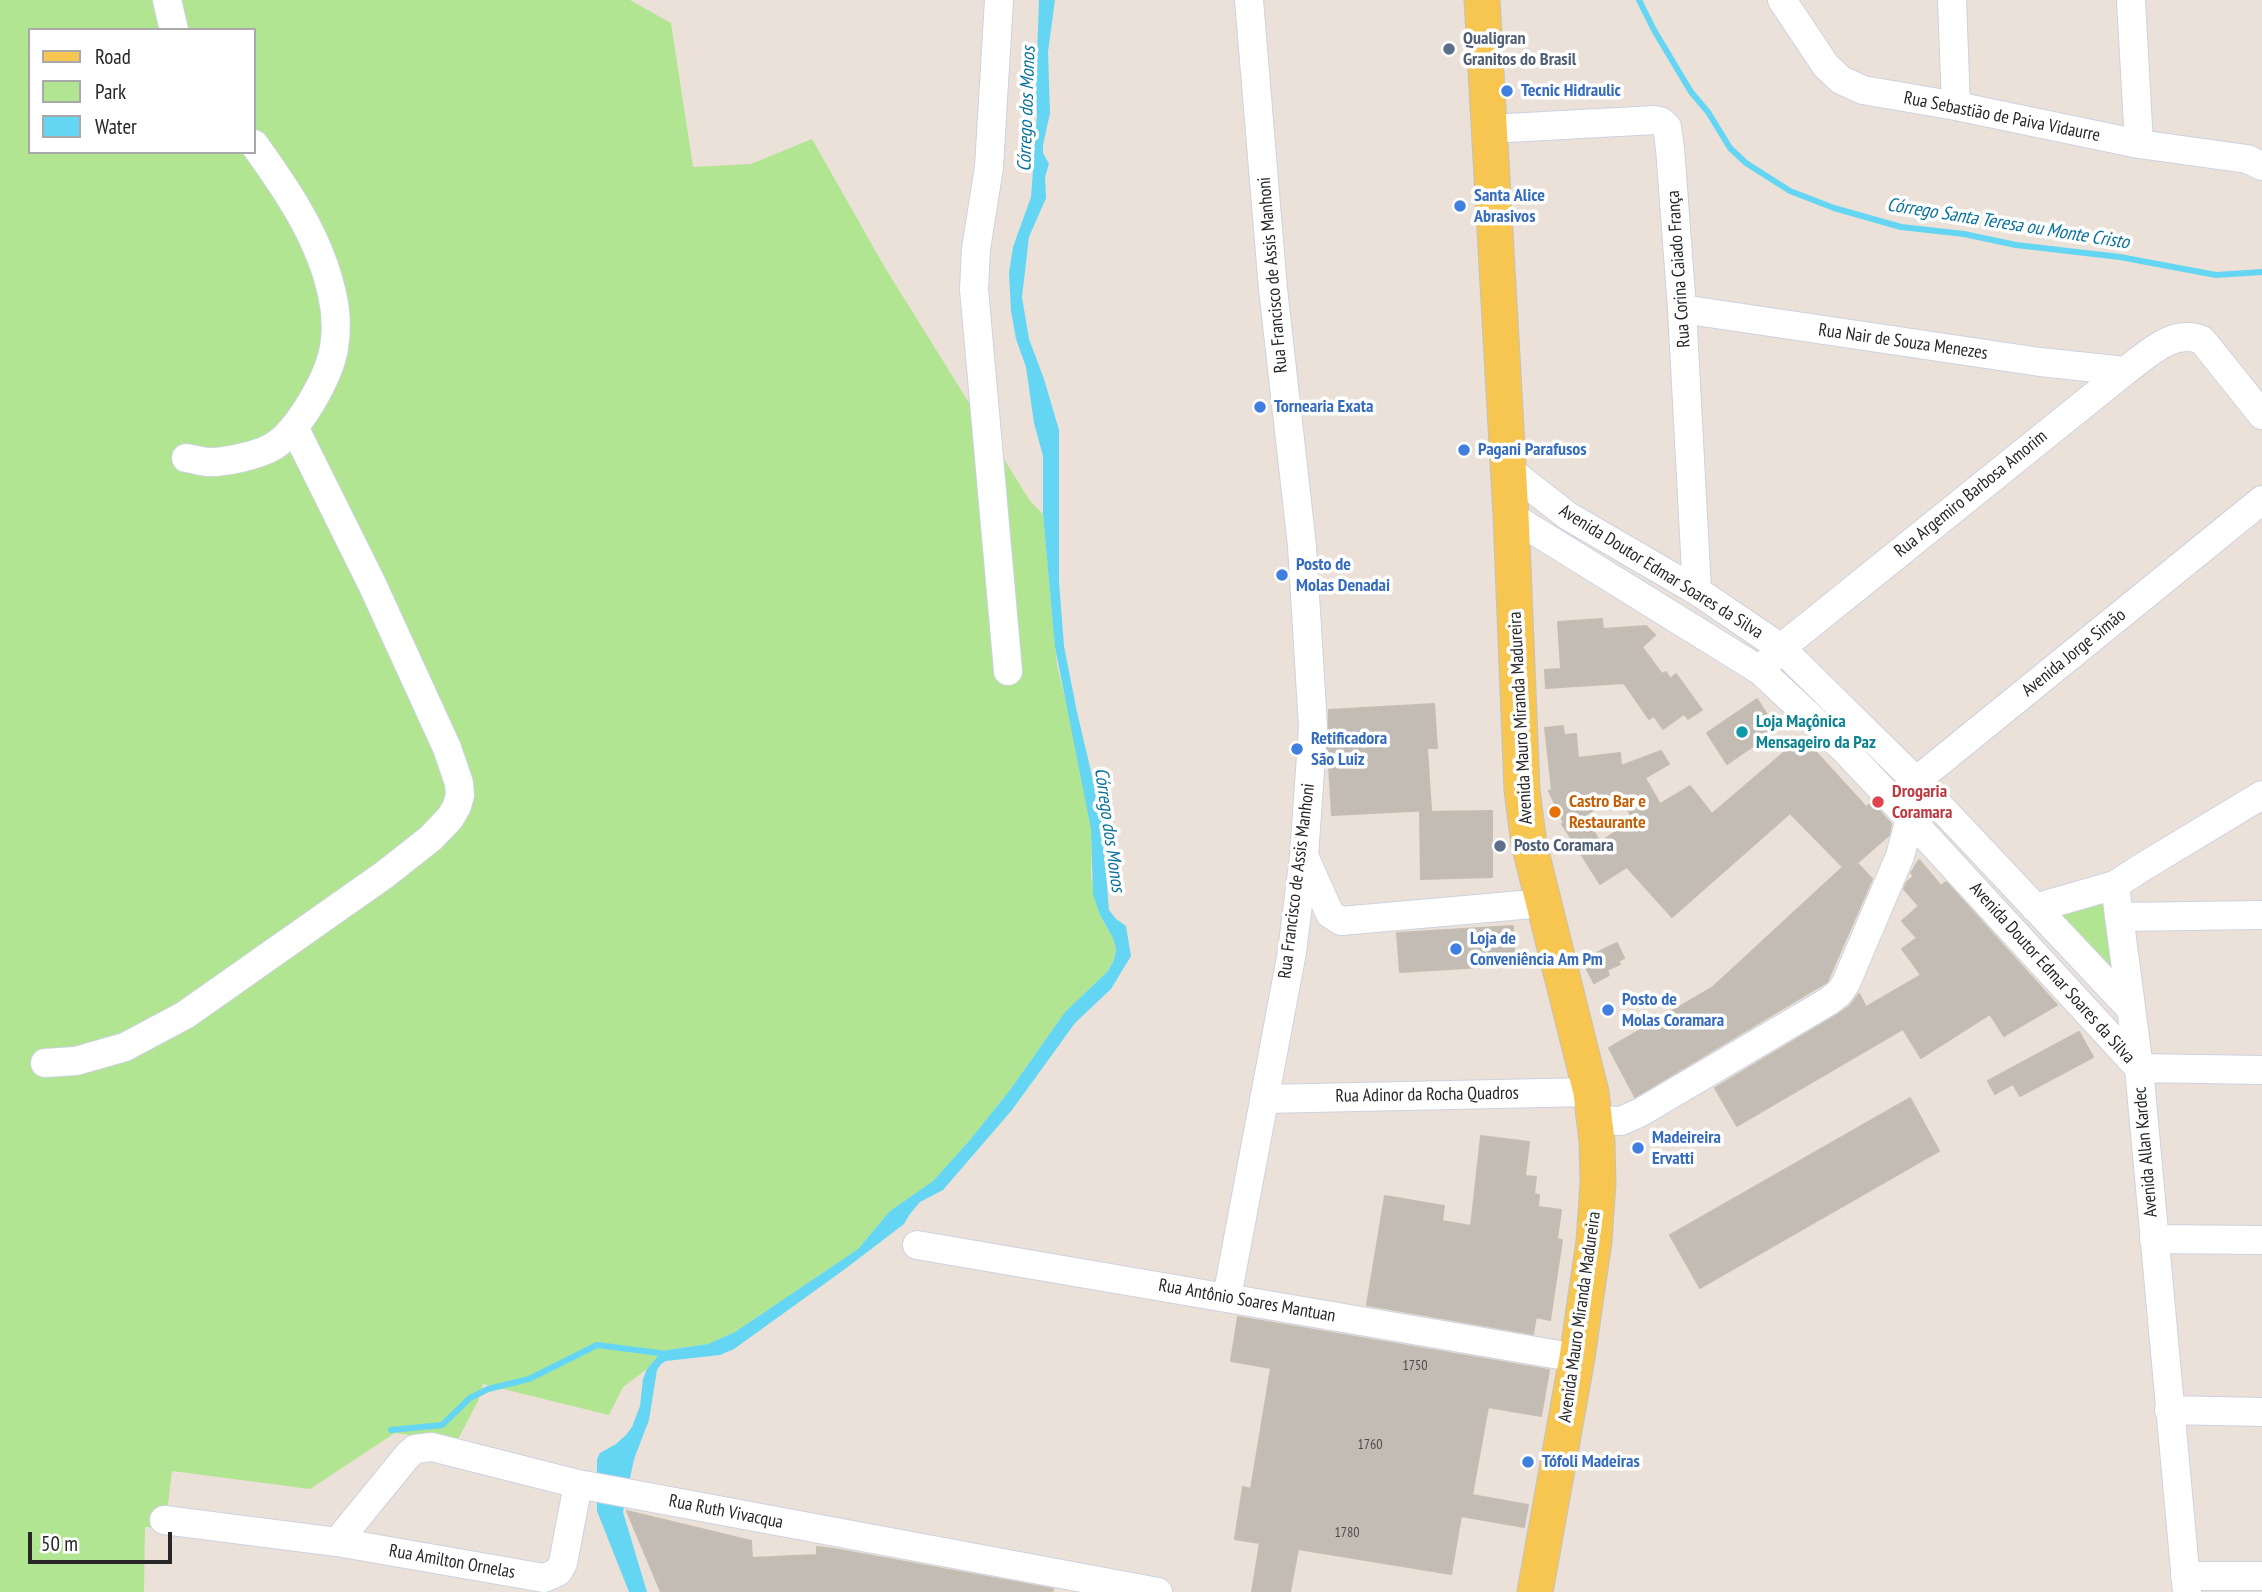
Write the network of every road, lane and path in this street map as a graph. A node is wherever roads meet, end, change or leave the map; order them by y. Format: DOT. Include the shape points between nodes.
graph roads {
  1 [pos="167,0"];
  2 [pos="999,0"];
  3 [pos="1249,0"];
  4 [pos="1482,0"];
  5 [pos="1782,0"];
  6 [pos="1952,0"];
  7 [pos="2131,0"];
  8 [pos="174,28"];
  9 [pos="1956,106"];
  10 [pos="1489,129"];
  11 [pos="2139,144"];
  12 [pos="256,147"];
  13 [pos="2262,166"];
  14 [pos="1682,309"];
  15 [pos="2124,371"];
  16 [pos="2262,415"];
  17 [pos="295,427"];
  18 [pos="186,458"];
  19 [pos="1508,470"];
  20 [pos="2262,500"];
  21 [pos="1511,516"];
  22 [pos="1697,591"];
  23 [pos="1780,648"];
  24 [pos="1008,671"];
  25 [pos="1760,671"];
  26 [pos="1916,781"];
  27 [pos="2262,795"];
  28 [pos="1910,819"];
  29 [pos="1304,856"];
  30 [pos="1986,857"];
  31 [pos="1965,878"];
  32 [pos="2115,886"];
  33 [pos="1544,902"];
  34 [pos="2035,908"];
  35 [pos="2262,915"];
  36 [pos="2119,917"];
  37 [pos="2129,1007"];
  38 [pos="45,1063"];
  39 [pos="2139,1068"];
  40 [pos="2262,1070"];
  41 [pos="1264,1099"];
  42 [pos="1593,1106"];
  43 [pos="2154,1238"];
  44 [pos="2262,1240"];
  45 [pos="917,1245"];
  46 [pos="1227,1297"];
  47 [pos="1577,1357"];
  48 [pos="2169,1410"];
  49 [pos="2262,1412"];
  50 [pos="585,1485"];
  51 [pos="164,1520"];
  52 [pos="337,1542"];
  53 [pos="2262,1576"];
  54 [pos="2186,1584"];
  55 [pos="1158,1592"];
  56 [pos="1535,1592"];
  1 -- 8 [label="street"];
  2 -- 24 [label="street" via="990,156 974,289"];
  3 -- 29 [label="street, Rua Francisco de Assis Manhoni" via="1273,289 1302,546 1313,727"];
  4 -- 10 [label="main road, Avenida Mauro Miranda Madureira"];
  5 -- 9 [label="street, Rua Sebastião de Paiva Vidaurre" via="1826,66 1842,80 1863,90"];
  6 -- 9 [label="street"];
  7 -- 11 [label="street"];
  9 -- 11 [label="street, Rua Sebastião de Paiva Vidaurre"];
  10 -- 14 [label="street, Rua Corina Caiado França" via="1662,122 1670,148"];
  10 -- 19 [label="main road, Avenida Mauro Miranda Madureira"];
  11 -- 13 [label="street, Rua Sebastião de Paiva Vidaurre" via="2247,159"];
  12 -- 17 [label="street" via="313,238 333,296 334,349"];
  14 -- 15 [label="street, Rua Nair de Souza Menezes"];
  14 -- 22 [label="street, Rua Corina Caiado França"];
  15 -- 16 [label="street, Rua Argemiro Barbosa Amorim" via="2168,340 2193,337 2209,347"];
  15 -- 23 [label="street, Rua Argemiro Barbosa Amorim"];
  17 -- 18 [label="street" via="274,446 251,455 209,462"];
  17 -- 38 [label="street" via="447,748 459,783 457,806 431,838 384,874 185,1014 125,1047 76,1061"];
  19 -- 21 [label="main road, Avenida Mauro Miranda Madureira"];
  19 -- 22 [label="street, Avenida Doutor Edmar Soares da Silva" via="1568,516"];
  20 -- 26 [label="street, Avenida Jorge Simão"];
  21 -- 25 [label="street, Avenida Doutor Edmar Soares da Silva"];
  21 -- 33 [label="main road, Avenida Mauro Miranda Madureira" via="1522,790 1529,844"];
  22 -- 23 [label="street, Avenida Doutor Edmar Soares da Silva"];
  23 -- 25 [label="street, Rua Argemiro Barbosa Amorim"];
  23 -- 26 [label="street, Avenida Doutor Edmar Soares da Silva"];
  25 -- 28 [label="street, Avenida Doutor Edmar Soares da Silva"];
  26 -- 28 [label="street"];
  26 -- 30 [label="street, Avenida Doutor Edmar Soares da Silva"];
  27 -- 32 [label="street"];
  28 -- 31 [label="street, Avenida Doutor Edmar Soares da Silva"];
  28 -- 42 [label="street, Rua Adinor da Rocha Quadros" via="1900,856 1839,993 1641,1112 1621,1121"];
  29 -- 33 [label="street" via="1320,897 1330,914 1341,921"];
  29 -- 41 [label="street, Rua Francisco de Assis Manhoni" via="1292,952"];
  30 -- 31 [label="street, Avenida Doutor Edmar Soares da Silva"];
  30 -- 34 [label="street, Avenida Doutor Edmar Soares da Silva"];
  31 -- 39 [label="street, Avenida Doutor Edmar Soares da Silva"];
  32 -- 34 [label="street"];
  32 -- 36 [label="street, Avenida Allan Kardec"];
  33 -- 42 [label="main road, Avenida Mauro Miranda Madureira"];
  34 -- 37 [label="street, Avenida Doutor Edmar Soares da Silva"];
  35 -- 36 [label="street"];
  36 -- 37 [label="street, Avenida Allan Kardec"];
  37 -- 39 [label="street, Avenida Allan Kardec"];
  39 -- 40 [label="street"];
  39 -- 43 [label="street, Avenida Allan Kardec"];
  41 -- 42 [label="street, Rua Adinor da Rocha Quadros"];
  41 -- 46 [label="street, Rua Francisco de Assis Manhoni"];
  42 -- 47 [label="main road, Avenida Mauro Miranda Madureira" via="1598,1183"];
  43 -- 44 [label="street"];
  43 -- 48 [label="street, Avenida Allan Kardec"];
  45 -- 46 [label="street, Rua Antônio Soares Mantuan"];
  46 -- 47 [label="street, Rua Antônio Soares Mantuan"];
  47 -- 56 [label="main road, Avenida Mauro Miranda Madureira"];
  48 -- 49 [label="street"];
  48 -- 54 [label="street, Avenida Allan Kardec"];
  50 -- 52 [label="street, Rua Ruth Vivacqua" via="423,1447 408,1455"];
  50 -- 52 [label="street, Rua Amilton Ornelas" via="563,1563 558,1572 544,1578"];
  50 -- 55 [label="street, Rua Ruth Vivacqua"];
  51 -- 52 [label="street, Rua Amilton Ornelas"];
  53 -- 54 [label="street"];
}
